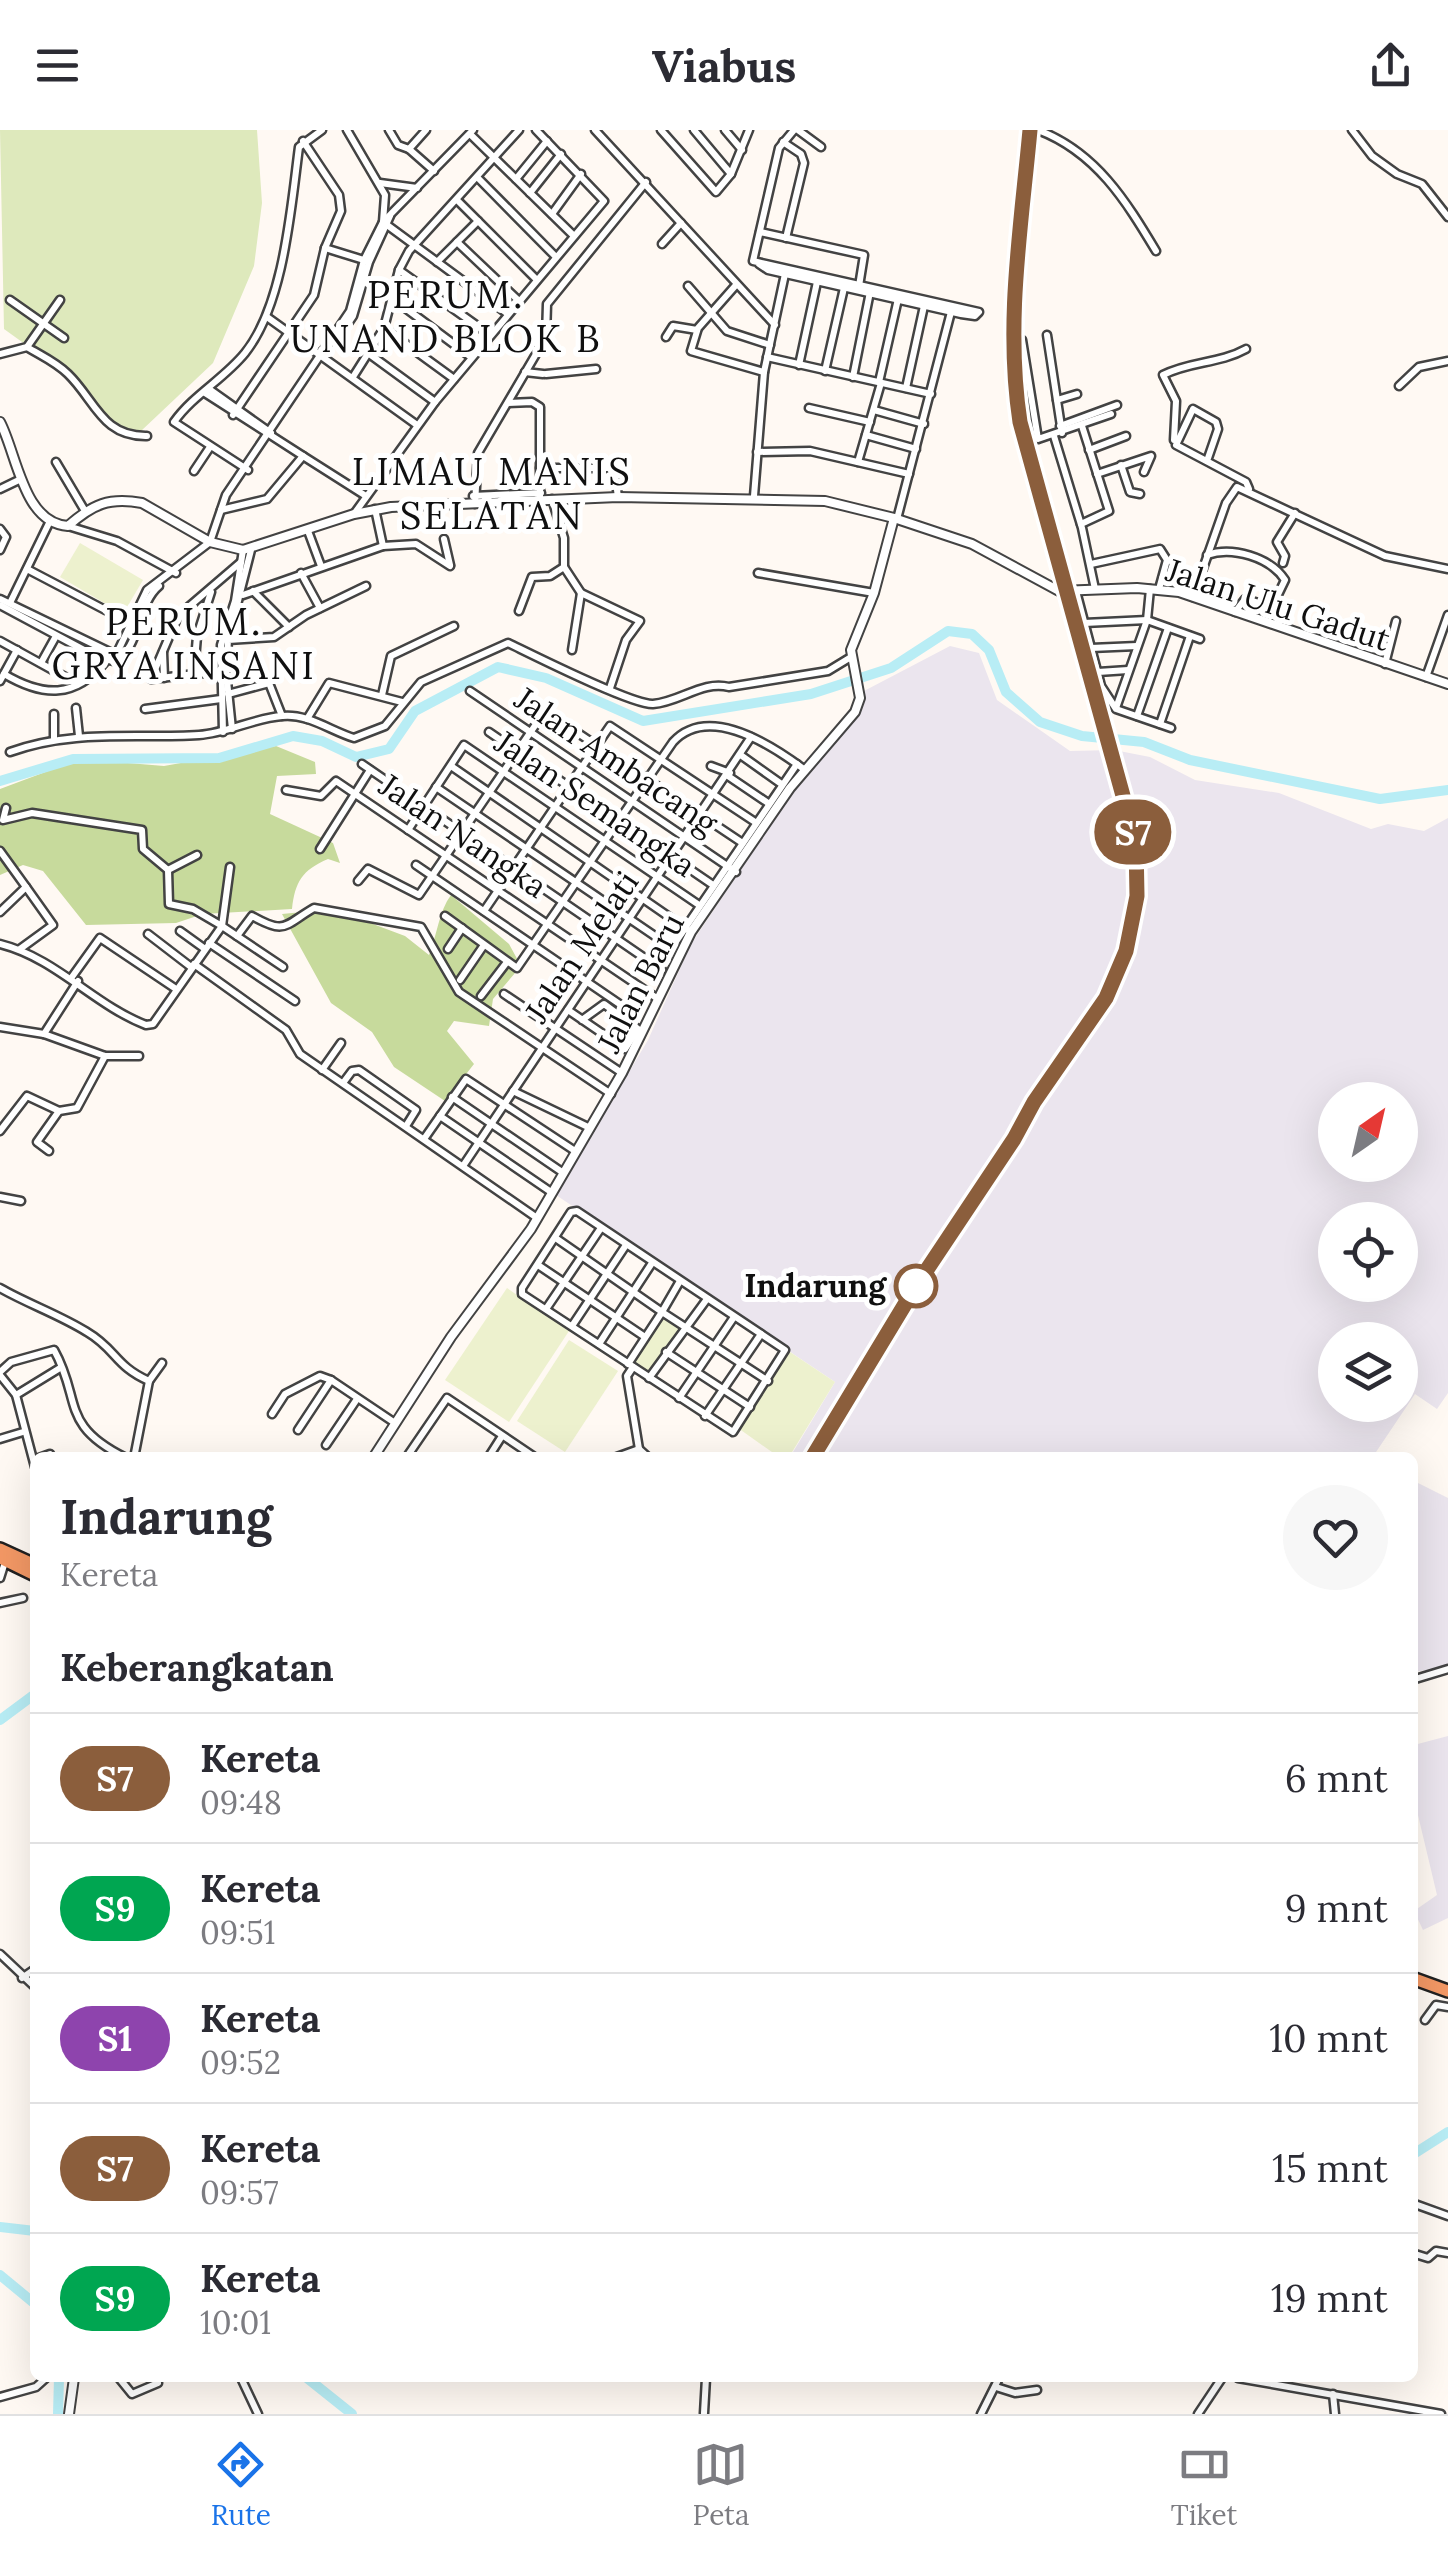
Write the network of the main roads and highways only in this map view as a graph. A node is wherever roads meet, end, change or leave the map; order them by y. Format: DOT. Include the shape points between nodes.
graph roads {
  1 [pos="0,1548"];
  2 [pos="3,1560"];
  3 [pos="30,1563"];
  4 [pos="30,1573"];
  5 [pos="1418,1980"];
  6 [pos="1448,1991"];
  1 -- 3 [label="highway"];
  2 -- 4 [label="highway"];
  5 -- 6 [label="highway"];
}
